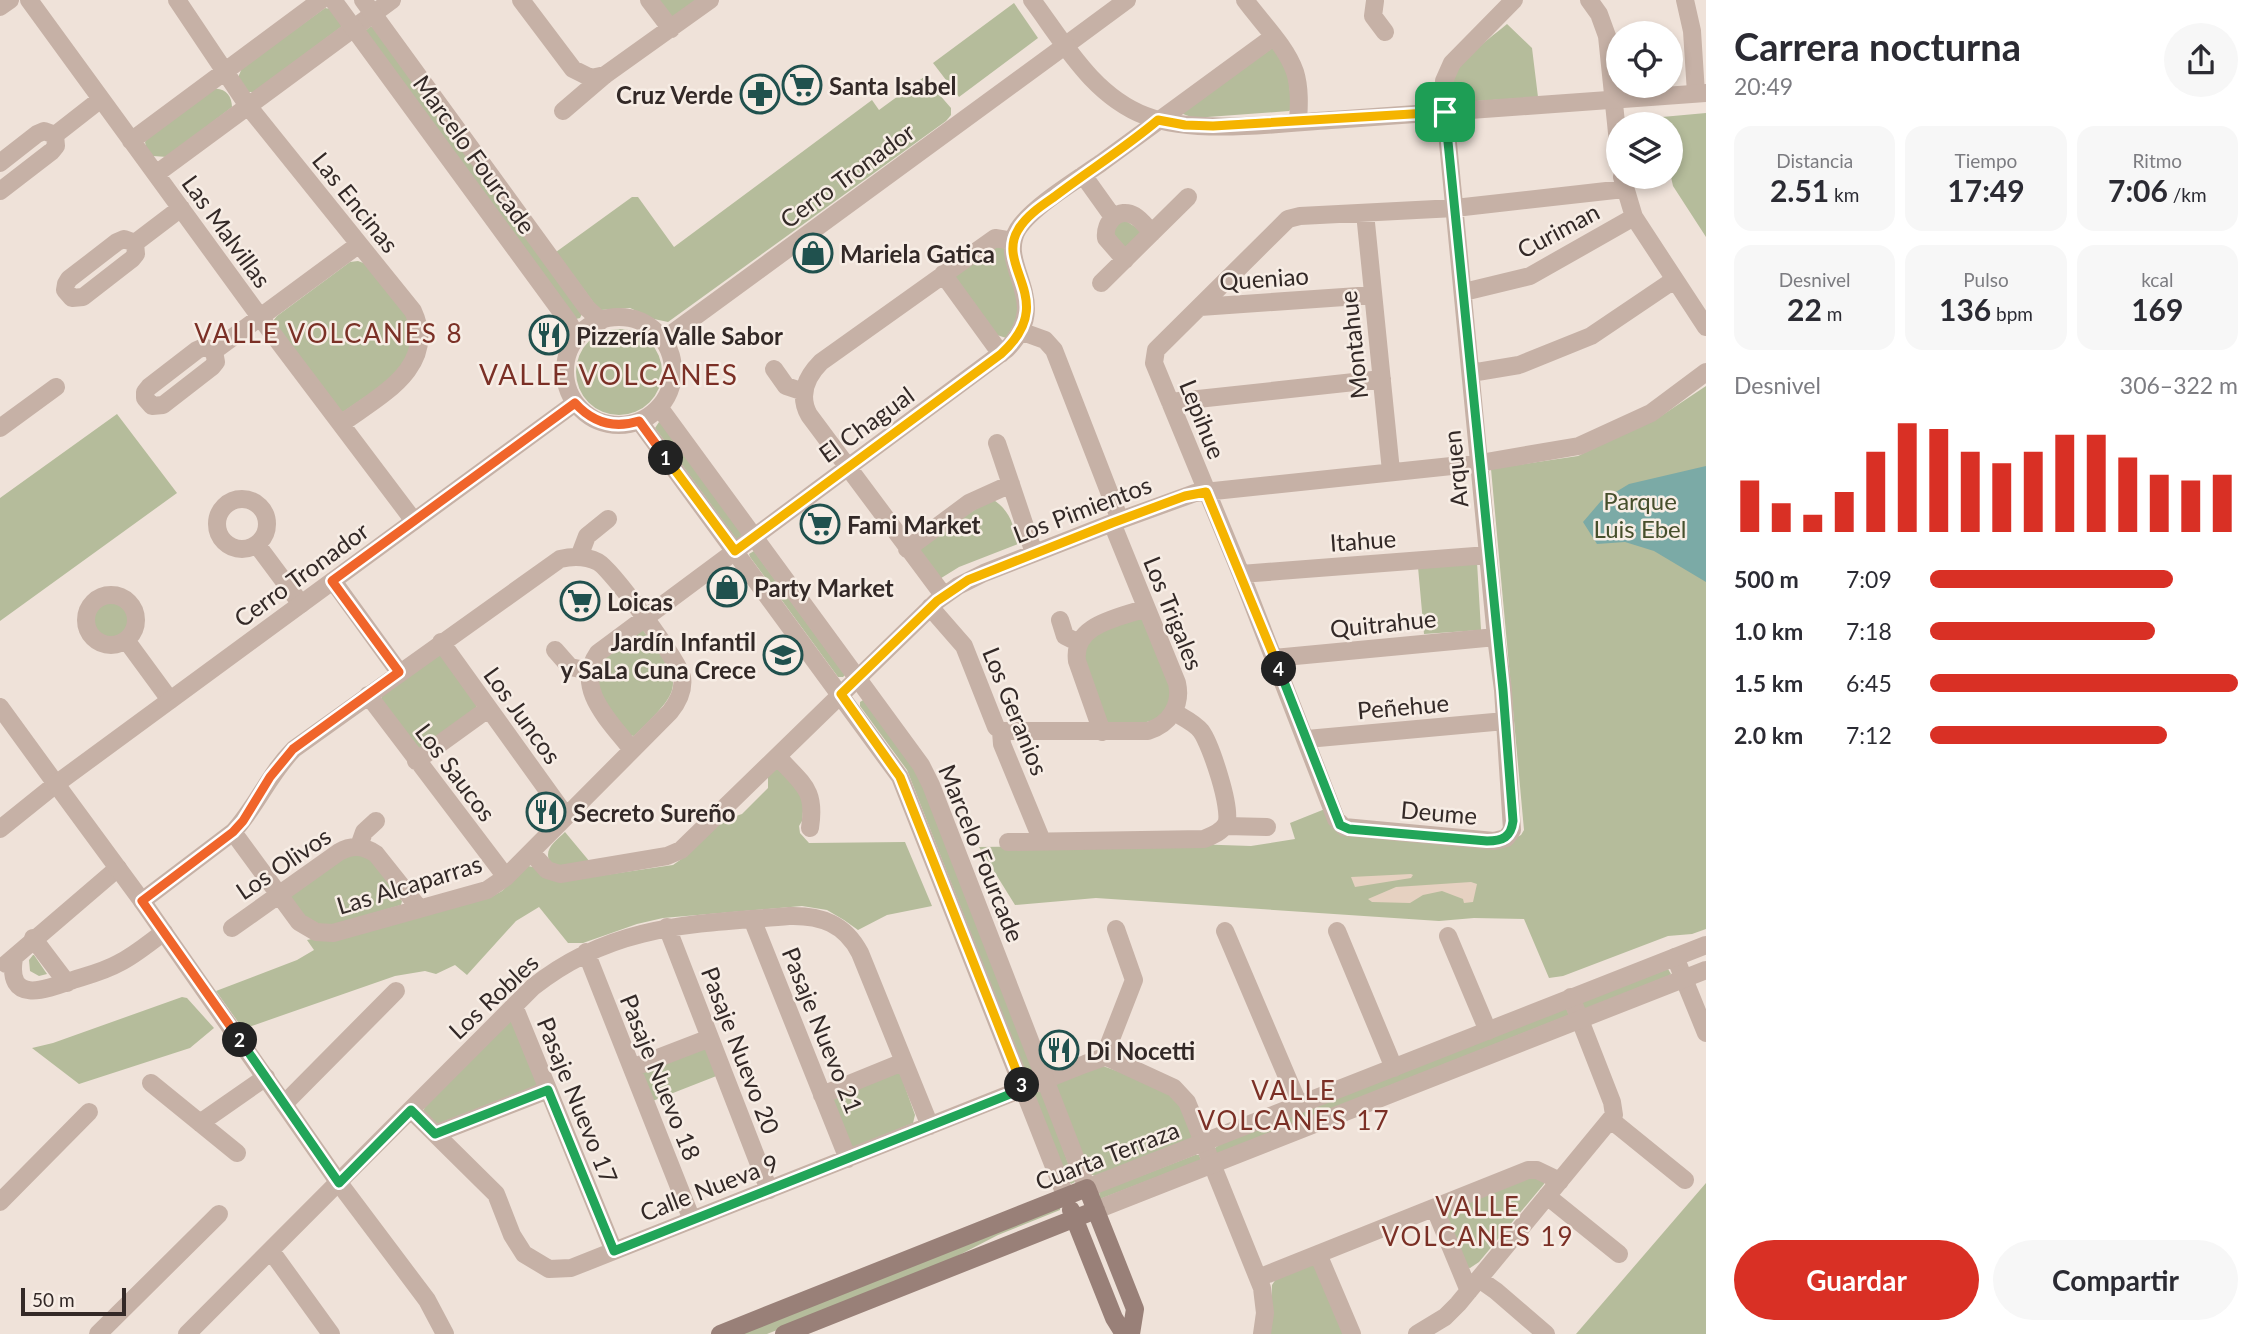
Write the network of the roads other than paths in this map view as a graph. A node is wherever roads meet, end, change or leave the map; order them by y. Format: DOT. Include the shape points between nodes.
graph roads {
  1 [pos="10,0"];
  2 [pos="29,0"];
  3 [pos="177,0"];
  4 [pos="321,0"];
  5 [pos="333,0"];
  6 [pos="392,0"];
  7 [pos="521,0"];
  8 [pos="649,0"];
  9 [pos="710,0"];
  10 [pos="1032,0"];
  11 [pos="1128,0"];
  12 [pos="1245,0"];
  13 [pos="1375,0"];
  14 [pos="1514,0"];
  15 [pos="1589,0"];
  16 [pos="1685,0"];
  17 [pos="0,7"];
  18 [pos="368,7"];
  19 [pos="353,28"];
  20 [pos="671,29"];
  21 [pos="1385,32"];
  22 [pos="1273,37"];
  23 [pos="1066,45"];
  24 [pos="226,71"];
  25 [pos="605,75"];
  26 [pos="1701,93"];
  27 [pos="101,99"];
  28 [pos="1612,100"];
  29 [pos="248,106"];
  30 [pos="563,111"];
  31 [pos="1445,112"];
  32 [pos="1614,112"];
  33 [pos="1158,120"];
  34 [pos="1298,122"];
  35 [pos="55,135"];
  36 [pos="131,141"];
  37 [pos="0,163"];
  38 [pos="156,174"];
  39 [pos="1083,175"];
  40 [pos="1606,186"];
  41 [pos="1625,189"];
  42 [pos="0,191"];
  43 [pos="1188,197"];
  44 [pos="181,208"];
  45 [pos="1455,208"];
  46 [pos="1365,213"];
  47 [pos="1634,216"];
  48 [pos="1113,217"];
  49 [pos="1152,233"];
  50 [pos="1013,241"];
  51 [pos="135,243"];
  52 [pos="358,245"];
  53 [pos="1125,260"];
  54 [pos="943,274"];
  55 [pos="1674,281"];
  56 [pos="1101,283"];
  57 [pos="1464,292"];
  58 [pos="1373,295"];
  59 [pos="1200,307"];
  60 [pos="260,317"];
  61 [pos="601,321"];
  62 [pos="1706,327"];
  63 [pos="1020,331"];
  64 [pos="577,338"];
  65 [pos="663,340"];
  66 [pos="215,351"];
  67 [pos="1001,354"];
  68 [pos="774,369"];
  69 [pos="1706,372"];
  70 [pos="1471,373"];
  71 [pos="1382,379"];
  72 [pos="56,387"];
  73 [pos="804,392"];
  74 [pos="1170,402"];
  75 [pos="575,403"];
  76 [pos="659,407"];
  77 [pos="639,421"];
  78 [pos="341,424"];
  79 [pos="0,428"];
  80 [pos="997,443"];
  81 [pos="1480,463"];
  82 [pos="848,467"];
  83 [pos="1391,471"];
  84 [pos="1011,484"];
  85 [pos="1206,492"];
  86 [pos="608,519"];
  87 [pos="1116,521"];
  88 [pos="414,522"];
  89 [pos="754,537"];
  90 [pos="257,545"];
  91 [pos="908,549"];
  92 [pos="735,551"];
  93 [pos="1034,553"];
  94 [pos="1488,555"];
  95 [pos="579,556"];
  96 [pos="1241,574"];
  97 [pos="332,581"];
  98 [pos="937,601"];
  99 [pos="301,604"];
  100 [pos="1146,608"];
  101 [pos="643,618"];
  102 [pos="1060,620"];
  103 [pos="1496,637"];
  104 [pos="126,640"];
  105 [pos="441,642"];
  106 [pos="1079,643"];
  107 [pos="555,650"];
  108 [pos="1274,658"];
  109 [pos="590,671"];
  110 [pos="399,672"];
  111 [pos="858,678"];
  112 [pos="841,694"];
  113 [pos="368,695"];
  114 [pos="170,700"];
  115 [pos="0,707"];
  116 [pos="488,709"];
  117 [pos="1174,712"];
  118 [pos="1504,721"];
  119 [pos="1001,731"];
  120 [pos="1102,732"];
  121 [pos="1307,739"];
  122 [pos="632,750"];
  123 [pos="778,757"];
  124 [pos="416,761"];
  125 [pos="56,784"];
  126 [pos="566,816"];
  127 [pos="376,821"];
  128 [pos="1513,821"];
  129 [pos="1226,825"];
  130 [pos="1266,827"];
  131 [pos="810,828"];
  132 [pos="0,829"];
  133 [pos="1349,829"];
  134 [pos="233,832"];
  135 [pos="1042,841"];
  136 [pos="1008,842"];
  137 [pos="359,846"];
  138 [pos="531,852"];
  139 [pos="118,869"];
  140 [pos="506,877"];
  141 [pos="279,895"];
  142 [pos="142,901"];
  143 [pos="419,908"];
  144 [pos="752,919"];
  145 [pos="667,927"];
  146 [pos="232,928"];
  147 [pos="1116,929"];
  148 [pos="1225,931"];
  149 [pos="164,932"];
  150 [pos="1337,932"];
  151 [pos="1448,936"];
  152 [pos="33,939"];
  153 [pos="1706,945"];
  154 [pos="995,951"];
  155 [pos="586,952"];
  156 [pos="1675,957"];
  157 [pos="973,960"];
  158 [pos="7,963"];
  159 [pos="1706,970"];
  160 [pos="1684,978"];
  161 [pos="67,983"];
  162 [pos="396,990"];
  163 [pos="1572,998"];
  164 [pos="514,1006"];
  165 [pos="1581,1019"];
  166 [pos="1488,1031"];
  167 [pos="1706,1034"];
  168 [pos="710,1038"];
  169 [pos="1104,1057"];
  170 [pos="903,1062"];
  171 [pos="632,1068"];
  172 [pos="1394,1068"];
  173 [pos="265,1077"];
  174 [pos="1046,1080"];
  175 [pos="151,1083"];
  176 [pos="1023,1089"];
  177 [pos="548,1090"];
  178 [pos="822,1095"];
  179 [pos="284,1104"];
  180 [pos="1299,1105"];
  181 [pos="411,1110"];
  182 [pos="89,1112"];
  183 [pos="1611,1120"];
  184 [pos="200,1123"];
  185 [pos="930,1126"];
  186 [pos="435,1134"];
  187 [pos="1205,1143"];
  188 [pos="237,1153"];
  189 [pos="848,1159"];
  190 [pos="1212,1164"];
  191 [pos="1685,1180"];
  192 [pos="1560,1181"];
  193 [pos="339,1183"];
  194 [pos="1087,1188"];
  195 [pos="769,1190"];
  196 [pos="1547,1196"];
  197 [pos="1066,1197"];
  198 [pos="0,1202"];
  199 [pos="1436,1209"];
  200 [pos="1096,1210"];
  201 [pos="219,1214"];
  202 [pos="1074,1219"];
  203 [pos="691,1220"];
  204 [pos="271,1251"];
  205 [pos="614,1251"];
  206 [pos="1318,1254"];
  207 [pos="1619,1254"];
  208 [pos="1258,1278"];
  209 [pos="1474,1285"];
  210 [pos="322,1331"];
  211 [pos="98,1334"];
  212 [pos="187,1334"];
  213 [pos="445,1334"];
  214 [pos="720,1334"];
  215 [pos="784,1334"];
  216 [pos="1124,1334"];
  217 [pos="1131,1334"];
  218 [pos="1262,1334"];
  219 [pos="1352,1334"];
  220 [pos="1417,1334"];
  221 [pos="1546,1334"];
  1 -- 17 [label="street"];
  2 -- 27 [label="street, Las Malvillas"];
  3 -- 24 [label="street, Las Encinas"];
  4 -- 24 [label="street"];
  5 -- 19 [label="street, Marcelo Fourcade"];
  6 -- 18 [label="street"];
  7 -- 25 [label="street" via="573,69 591,78"];
  8 -- 20 [label="street"];
  9 -- 20 [label="street"];
  10 -- 23 [label="street"];
  11 -- 23 [label="street, Cerro Tronador"];
  12 -- 22 [label="street"];
  13 -- 21 [label="street" via="1373,16"];
  14 -- 31 [label="street, Arquen" via="1448,70"];
  15 -- 28 [label="street" via="1607,36"];
  16 -- 26 [label="street"];
  18 -- 19 [label="street"];
  18 -- 61 [label="street, Marcelo Fourcade"];
  19 -- 29 [label="street"];
  19 -- 64 [label="street, Marcelo Fourcade"];
  20 -- 25 [label="street"];
  22 -- 33 [label="street"];
  22 -- 34 [label="street" via="1294,70"];
  23 -- 33 [label="street" via="1104,91"];
  23 -- 65 [label="street, Cerro Tronador"];
  24 -- 29 [label="street, Las Encinas"];
  24 -- 36 [label="street"];
  25 -- 30 [label="street"];
  26 -- 28 [label="street"];
  27 -- 35 [label="street"];
  27 -- 36 [label="street, Las Malvillas"];
  28 -- 31 [label="street"];
  28 -- 32 [label="street"];
  29 -- 38 [label="street"];
  29 -- 52 [label="street, Las Encinas"];
  31 -- 34 [label="street"];
  31 -- 45 [label="street, Arquen"];
  33 -- 34 [label="street" via="1213,126"];
  33 -- 39 [label="street"];
  35 -- 37 [label="street" via="37,134"];
  35 -- 42 [label="street" via="52,151"];
  36 -- 38 [label="street, Las Malvillas"];
  38 -- 44 [label="street, Las Malvillas"];
  39 -- 48 [label="street"];
  39 -- 50 [label="street" via="1028,217"];
  40 -- 45 [label="street, Lepihue"];
  41 -- 47 [label="street"];
  43 -- 49 [label="street"];
  44 -- 51 [label="street"];
  44 -- 60 [label="street, Las Malvillas"];
  45 -- 46 [label="street, Lepihue"];
  45 -- 57 [label="street, Arquen"];
  46 -- 58 [label="street, Montahue"];
  46 -- 59 [label="street, Lepihue" via="1288,219"];
  47 -- 55 [label="street"];
  47 -- 57 [label="street, Curiman" via="1530,276"];
  48 -- 49 [label="street" via="1133,215"];
  48 -- 53 [label="street" via="1106,238"];
  49 -- 53 [label="street"];
  50 -- 54 [label="street" via="995,238"];
  50 -- 63 [label="street, El Chagual" via="1027,302"];
  52 -- 60 [label="street"];
  52 -- 78 [label="street, Las Encinas" via="413,311 421,342 415,361 402,378"];
  53 -- 56 [label="street"];
  54 -- 67 [label="street"];
  54 -- 73 [label="street" via="821,362"];
  55 -- 62 [label="street"];
  55 -- 70 [label="street" via="1591,336 1519,365"];
  57 -- 70 [label="street, Arquen"];
  58 -- 59 [label="street, Queniao"];
  58 -- 71 [label="street, Montahue"];
  59 -- 74 [label="street, Lepihue" via="1156,350 1154,363"];
  60 -- 66 [label="street"];
  60 -- 78 [label="street, Las Malvillas"];
  61 -- 64 [label="street"];
  61 -- 65 [label="street" via="635,320"];
  63 -- 67 [label="street, El Chagual"];
  63 -- 87 [label="street, Los Trigales" via="1045,340 1054,349"];
  64 -- 75 [label="street" via="565,370"];
  65 -- 76 [label="street" via="673,374"];
  67 -- 82 [label="street, El Chagual"];
  68 -- 73 [label="street" via="786,386"];
  69 -- 81 [label="street, Los Pimientos" via="1651,412 1598,439"];
  70 -- 81 [label="street, Arquen"];
  71 -- 74 [label="street"];
  71 -- 83 [label="street, Montahue"];
  72 -- 79 [label="street"];
  73 -- 82 [label="street, Los Geranios" via="809,415"];
  74 -- 85 [label="street, Lepihue"];
  75 -- 77 [label="street" via="604,424"];
  75 -- 88 [label="street, Cerro Tronador"];
  76 -- 77 [label="street"];
  76 -- 89 [label="street, Marcelo Fourcade"];
  77 -- 92 [label="street, Marcelo Fourcade"];
  78 -- 88 [label="street, Las Malvillas"];
  80 -- 84 [label="street"];
  81 -- 83 [label="street, Los Pimientos"];
  81 -- 94 [label="street, Arquen"];
  82 -- 89 [label="street, El Chagual"];
  82 -- 91 [label="street, Los Geranios"];
  83 -- 85 [label="street, Los Pimientos"];
  84 -- 91 [label="street" via="969,503"];
  84 -- 93 [label="street"];
  85 -- 87 [label="street, Los Pimientos"];
  85 -- 96 [label="street, Lepihue"];
  86 -- 95 [label="street" via="587,536"];
  87 -- 93 [label="street, Los Pimientos"];
  87 -- 100 [label="street, Los Trigales"];
  88 -- 97 [label="street, Cerro Tronador"];
  89 -- 92 [label="street, El Chagual"];
  89 -- 111 [label="street, Marcelo Fourcade"];
  90 -- 99 [label="street"];
  91 -- 98 [label="street, Los Geranios"];
  92 -- 101 [label="street, El Chagual"];
  92 -- 112 [label="street, Marcelo Fourcade"];
  93 -- 98 [label="street, Los Pimientos" via="968,580"];
  94 -- 96 [label="street, Itahue"];
  94 -- 103 [label="street, Arquen"];
  95 -- 101 [label="street, Las Alcaparras" via="603,566"];
  95 -- 105 [label="street" via="552,563"];
  96 -- 108 [label="street, Lepihue"];
  97 -- 99 [label="street, Cerro Tronador"];
  97 -- 110 [label="street"];
  98 -- 111 [label="street, Los Pimientos"];
  98 -- 119 [label="street, Los Geranios" via="964,646"];
  99 -- 114 [label="street, Cerro Tronador"];
  100 -- 106 [label="street" via="1090,629"];
  100 -- 117 [label="street, Los Trigales" via="1177,683"];
  101 -- 109 [label="street, El Chagual" via="603,649"];
  101 -- 122 [label="street, Las Alcaparras" via="676,661 682,680 675,706"];
  102 -- 106 [label="street" via="1065,636"];
  103 -- 108 [label="street, Quitrahue"];
  103 -- 118 [label="street, Arquen"];
  104 -- 114 [label="street"];
  105 -- 110 [label="street"];
  105 -- 116 [label="street, Los Juncos"];
  106 -- 120 [label="street" via="1077,662"];
  107 -- 109 [label="street" via="570,667"];
  108 -- 121 [label="street, Lepihue"];
  109 -- 122 [label="street" via="591,693"];
  110 -- 113 [label="street"];
  111 -- 112 [label="street, Los Pimientos"];
  111 -- 154 [label="street, Marcelo Fourcade" via="921,765"];
  112 -- 123 [label="street, Los Pimientos"];
  112 -- 157 [label="street, Marcelo Fourcade" via="900,777"];
  113 -- 124 [label="street, Los Saucos"];
  113 -- 134 [label="street" via="287,756"];
  114 -- 125 [label="street, Cerro Tronador"];
  115 -- 125 [label="street"];
  116 -- 124 [label="street"];
  116 -- 126 [label="street, Los Juncos"];
  117 -- 120 [label="street" via="1148,731"];
  117 -- 129 [label="street" via="1203,735 1226,796"];
  118 -- 121 [label="street, Peñehue"];
  118 -- 128 [label="street, Arquen"];
  119 -- 120 [label="street"];
  119 -- 135 [label="street, Los Geranios" via="1002,744"];
  121 -- 133 [label="street, Lepihue" via="1338,822"];
  122 -- 126 [label="street, Las Alcaparras"];
  123 -- 131 [label="street" via="812,799"];
  123 -- 138 [label="street, Los Pimientos" via="675,853 560,874 547,870"];
  124 -- 140 [label="street, Los Saucos"];
  125 -- 132 [label="street, Cerro Tronador"];
  125 -- 139 [label="street"];
  126 -- 138 [label="street, Las Alcaparras"];
  127 -- 137 [label="street" via="364,832"];
  128 -- 133 [label="street, Deume" via="1510,835 1494,841"];
  129 -- 130 [label="street"];
  129 -- 135 [label="street" via="1204,839"];
  134 -- 141 [label="street, Las Alcaparras"];
  134 -- 142 [label="street"];
  135 -- 136 [label="street"];
  137 -- 141 [label="street, Los Olivos" via="344,849"];
  137 -- 143 [label="street, Los Olivos" via="376,854"];
  138 -- 140 [label="street, Las Alcaparras"];
  139 -- 142 [label="street"];
  139 -- 152 [label="street"];
  140 -- 143 [label="street, Las Alcaparras" via="486,890"];
  141 -- 143 [label="street, Las Alcaparras" via="299,922 316,932 333,933"];
  141 -- 146 [label="street, Los Olivos"];
  142 -- 149 [label="street"];
  144 -- 145 [label="street, Los Robles"];
  144 -- 170 [label="street, Los Robles" via="808,915 845,931 860,953"];
  144 -- 178 [label="street, Pasaje Nuevo 21"];
  145 -- 155 [label="street, Los Robles"];
  145 -- 168 [label="street, Pasaje Nuevo 20"];
  147 -- 169 [label="street" via="1135,980"];
  148 -- 180 [label="street"];
  149 -- 161 [label="street" via="119,964"];
  149 -- 173 [label="street"];
  150 -- 172 [label="street"];
  151 -- 166 [label="street"];
  152 -- 158 [label="street"];
  152 -- 161 [label="street"];
  153 -- 156 [label="street, Cuarta Terraza"];
  154 -- 157 [label="street"];
  154 -- 174 [label="street, Marcelo Fourcade"];
  155 -- 164 [label="street, Los Robles" via="550,974"];
  155 -- 171 [label="street, Pasaje Nuevo 18"];
  156 -- 160 [label="street"];
  156 -- 163 [label="street, Cuarta Terraza"];
  157 -- 176 [label="street, Marcelo Fourcade"];
  158 -- 161 [label="street" via="22,988 30,991"];
  159 -- 160 [label="street, Cuarta Terraza"];
  160 -- 165 [label="street, Cuarta Terraza"];
  160 -- 167 [label="street"];
  162 -- 179 [label="street"];
  163 -- 165 [label="street"];
  163 -- 166 [label="street, Cuarta Terraza"];
  164 -- 177 [label="street, Pasaje Nuevo 17"];
  164 -- 181 [label="street, Los Robles"];
  165 -- 183 [label="street" via="1612,1102"];
  165 -- 190 [label="street, Cuarta Terraza"];
  166 -- 172 [label="street, Cuarta Terraza"];
  168 -- 171 [label="street"];
  168 -- 195 [label="street, Pasaje Nuevo 20"];
  169 -- 174 [label="street, Calle Nueva 9"];
  169 -- 187 [label="street" via="1181,1094"];
  170 -- 178 [label="street"];
  170 -- 185 [label="street, Los Robles"];
  171 -- 203 [label="street, Pasaje Nuevo 18"];
  172 -- 180 [label="street, Cuarta Terraza"];
  173 -- 179 [label="street"];
  173 -- 184 [label="street"];
  174 -- 176 [label="street, Calle Nueva 9"];
  174 -- 194 [label="street, Marcelo Fourcade"];
  175 -- 184 [label="street"];
  176 -- 185 [label="street, Calle Nueva 9"];
  176 -- 197 [label="street, Marcelo Fourcade"];
  177 -- 186 [label="street"];
  177 -- 205 [label="street, Pasaje Nuevo 17"];
  178 -- 189 [label="street, Pasaje Nuevo 21"];
  179 -- 193 [label="street"];
  180 -- 187 [label="street, Cuarta Terraza"];
  181 -- 186 [label="street, Calle Nueva 9"];
  181 -- 193 [label="street, Los Robles"];
  182 -- 198 [label="street"];
  183 -- 191 [label="street"];
  183 -- 192 [label="street"];
  184 -- 188 [label="street"];
  185 -- 189 [label="street, Calle Nueva 9"];
  186 -- 205 [label="street, Calle Nueva 9" via="496,1194 518,1247 533,1262 549,1269 571,1268"];
  187 -- 190 [label="street"];
  187 -- 194 [label="street, Cuarta Terraza"];
  189 -- 195 [label="street, Calle Nueva 9"];
  190 -- 200 [label="street, Cuarta Terraza"];
  190 -- 208 [label="street"];
  192 -- 196 [label="street"];
  192 -- 199 [label="street" via="1528,1170"];
  193 -- 204 [label="street, Los Robles"];
  193 -- 213 [label="street" via="427,1300"];
  194 -- 197 [label="main road, Cuarta Terraza"];
  194 -- 200 [label="main road, Marcelo Fourcade"];
  195 -- 203 [label="street, Calle Nueva 9"];
  196 -- 207 [label="street"];
  196 -- 209 [label="street"];
  197 -- 202 [label="main road, Marcelo Fourcade"];
  197 -- 214 [label="main road, Cuarta Terraza"];
  199 -- 206 [label="street"];
  199 -- 209 [label="street"];
  200 -- 202 [label="main road, Cuarta Terraza"];
  200 -- 217 [label="main road, Marcelo Fourcade" via="1135,1309"];
  201 -- 211 [label="street"];
  202 -- 215 [label="main road, Cuarta Terraza"];
  202 -- 216 [label="main road, Marcelo Fourcade"];
  203 -- 205 [label="street, Calle Nueva 9"];
  204 -- 210 [label="street"];
  204 -- 212 [label="street, Los Robles"];
  206 -- 208 [label="street"];
  206 -- 219 [label="street"];
  208 -- 218 [label="street" via="1265,1302"];
  209 -- 220 [label="street" via="1445,1317"];
  209 -- 221 [label="street" via="1496,1291"];
}
